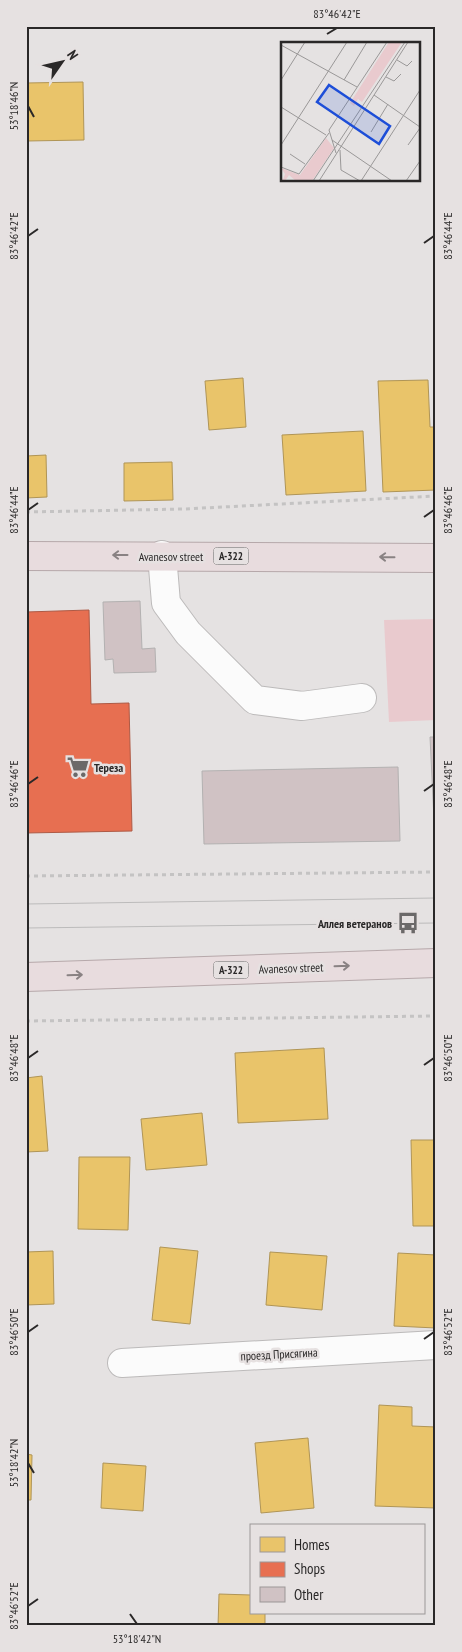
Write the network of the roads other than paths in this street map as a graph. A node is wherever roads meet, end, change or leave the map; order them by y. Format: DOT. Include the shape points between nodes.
graph roads {
  1 [pos="162,555"];
  2 [pos="26,556"];
  3 [pos="436,558"];
  4 [pos="362,698"];
  5 [pos="436,963"];
  6 [pos="26,977"];
  7 [pos="436,1345"];
  8 [pos="122,1363"];
  1 -- 2 [label="highway, Avanesov street / А-322, one-way"];
  3 -- 1 [label="highway, Avanesov street / А-322, one-way"];
  1 -- 4 [label="street" via="166,602 188,633 255,700 302,706"];
  6 -- 5 [label="highway, Avanesov street / А-322, one-way"];
  7 -- 8 [label="street, проезд Присягина"];
}
